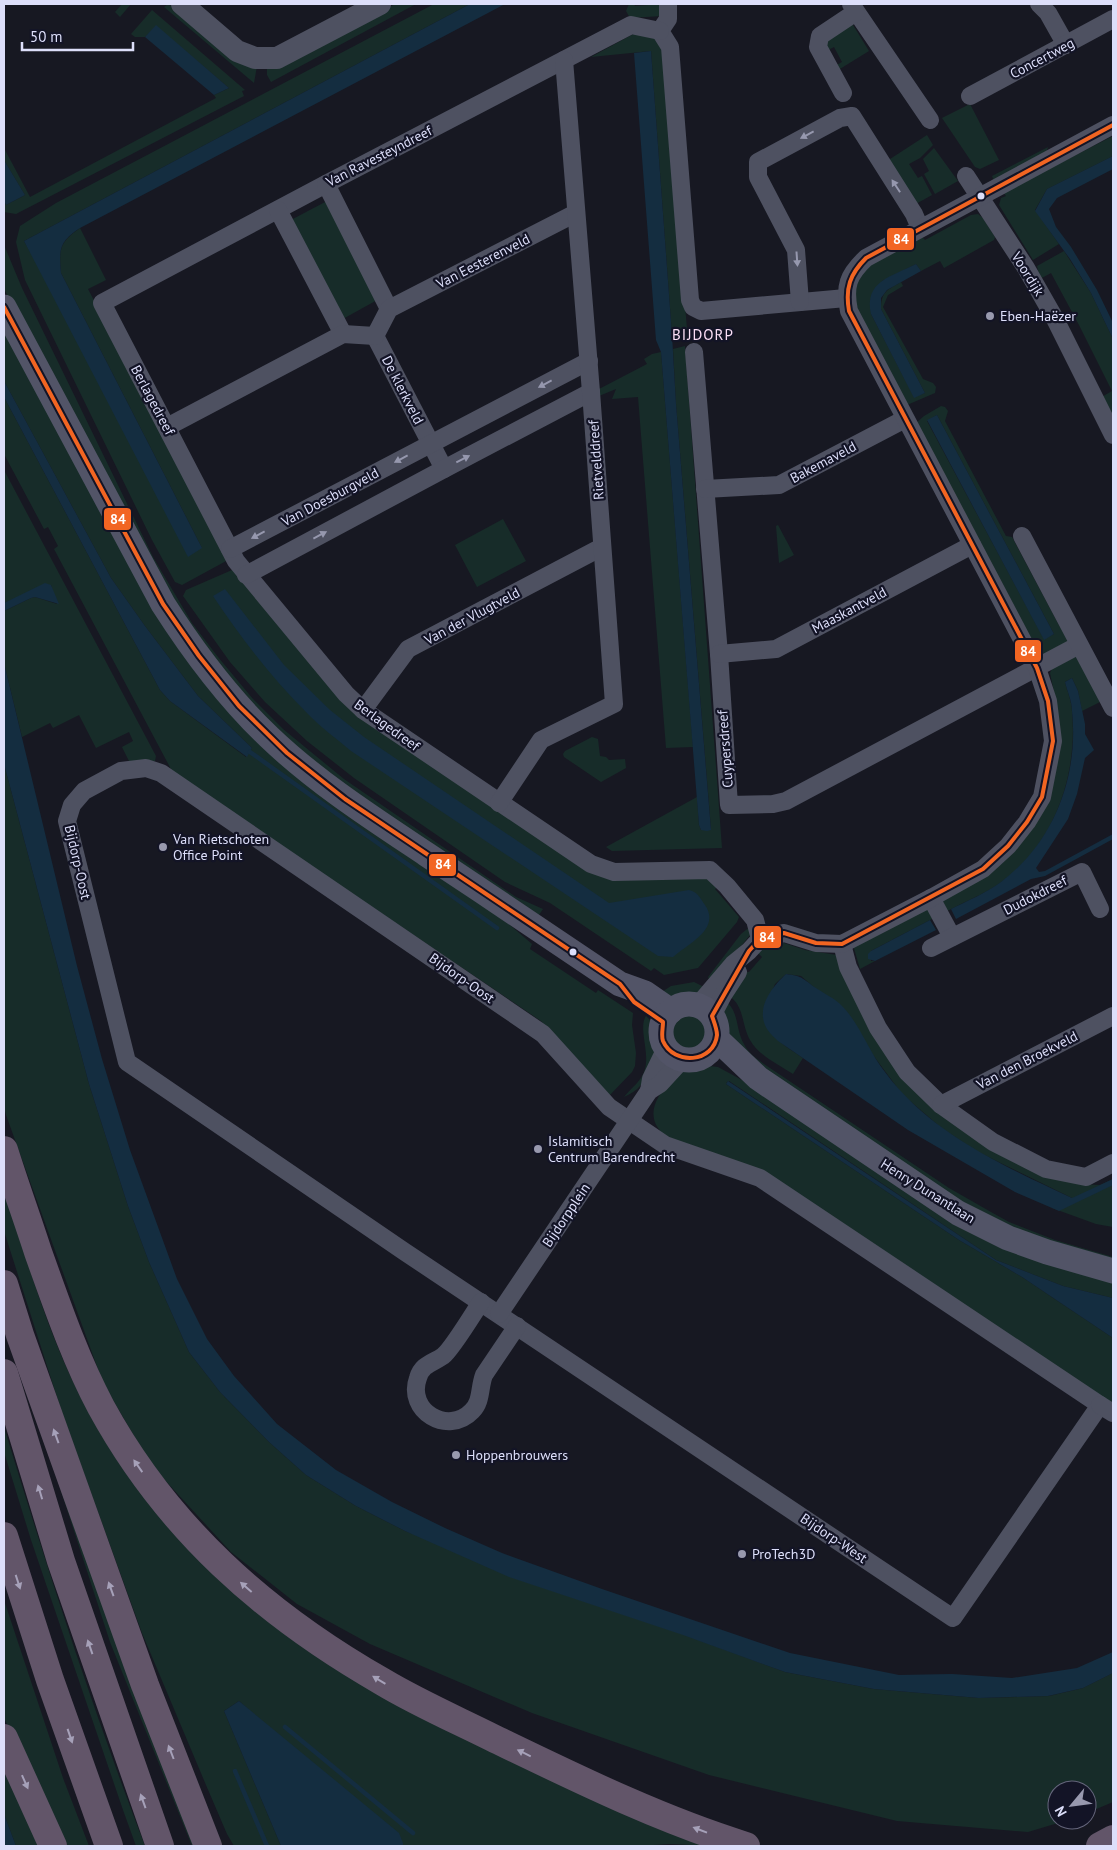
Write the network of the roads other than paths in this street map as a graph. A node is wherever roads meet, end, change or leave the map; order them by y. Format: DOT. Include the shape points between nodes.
graph roads {
  1 [pos="182,4"];
  2 [pos="380,4"];
  3 [pos="668,4"];
  4 [pos="1039,4"];
  5 [pos="854,8"];
  6 [pos="1113,19"];
  7 [pos="660,31"];
  8 [pos="1066,45"];
  9 [pos="564,60"];
  10 [pos="843,93"];
  11 [pos="970,96"];
  12 [pos="930,120"];
  13 [pos="1113,126"];
  14 [pos="966,176"];
  15 [pos="326,184"];
  16 [pos="980,196"];
  17 [pos="278,210"];
  18 [pos="576,213"];
  19 [pos="920,228"];
  20 [pos="846,298"];
  21 [pos="800,302"];
  22 [pos="102,303"];
  23 [pos="4,307"];
  24 [pos="389,309"];
  25 [pos="343,334"];
  26 [pos="375,336"];
  27 [pos="694,352"];
  28 [pos="589,362"];
  29 [pos="591,392"];
  30 [pos="905,419"];
  31 [pos="167,427"];
  32 [pos="1113,435"];
  33 [pos="431,444"];
  34 [pos="444,469"];
  35 [pos="705,489"];
  36 [pos="1022,536"];
  37 [pos="972,545"];
  38 [pos="602,548"];
  39 [pos="230,549"];
  40 [pos="246,575"];
  41 [pos="1079,645"];
  42 [pos="719,654"];
  43 [pos="1037,668"];
  44 [pos="1113,708"];
  45 [pos="363,710"];
  46 [pos="499,803"];
  47 [pos="931,898"];
  48 [pos="1100,909"];
  49 [pos="952,937"];
  50 [pos="842,944"];
  51 [pos="754,945"];
  52 [pos="931,948"];
  53 [pos="667,1016"];
  54 [pos="1113,1016"];
  55 [pos="697,1037"];
  56 [pos="941,1105"];
  57 [pos="629,1120"];
  58 [pos="4,1150"];
  59 [pos="1113,1163"];
  60 [pos="1113,1271"];
  61 [pos="4,1284"];
  62 [pos="481,1302"];
  63 [pos="500,1314"];
  64 [pos="518,1326"];
  65 [pos="4,1373"];
  66 [pos="1107,1409"];
  67 [pos="4,1536"];
  68 [pos="4,1738"];
  69 [pos="1113,1840"];
  70 [pos="53,1846"];
  71 [pos="109,1846"];
  72 [pos="160,1846"];
  73 [pos="208,1846"];
  74 [pos="746,1846"];
  75 [pos="1100,1846"];
  1 -- 2 [label="street" via="237,51 263,59 277,58"];
  3 -- 7 [label="street" via="668,19"];
  4 -- 8 [label="street" via="1048,13"];
  5 -- 10 [label="street" via="820,36 818,47"];
  5 -- 12 [label="street"];
  6 -- 8 [label="street, Concertweg"];
  7 -- 9 [label="street, Van Ravesteyndreef" via="631,25"];
  7 -- 21 [label="street" via="670,47 693,307 701,311"];
  8 -- 11 [label="street, Concertweg"];
  9 -- 15 [label="street, Van Ravesteyndreef"];
  9 -- 18 [label="street, Rietvelddreef"];
  13 -- 16 [label="street"];
  14 -- 16 [label="street, Voordijk"];
  15 -- 17 [label="street, Van Ravesteyndreef"];
  15 -- 24 [label="street"];
  16 -- 19 [label="street"];
  16 -- 32 [label="street, Voordijk" via="1054,317"];
  17 -- 22 [label="street, Van Ravesteyndreef"];
  17 -- 25 [label="street"];
  18 -- 24 [label="street, Van Eesterenveld"];
  18 -- 28 [label="street, Rietvelddreef"];
  19 -- 20 [label="street" via="866,258 853,270"];
  19 -- 21 [label="street, one-way" via="852,116 840,118 758,162 758,178 796,250"];
  20 -- 21 [label="street"];
  20 -- 30 [label="street" via="849,311"];
  22 -- 31 [label="street, Berlagedreef"];
  23 -- 53 [label="main road" via="163,604 186,640 239,706 268,737 315,777 620,984 634,1002"];
  24 -- 26 [label="street"];
  25 -- 26 [label="street"];
  25 -- 31 [label="street"];
  26 -- 33 [label="street, De klerkveld"];
  27 -- 35 [label="street, Cuypersdreef"];
  28 -- 29 [label="street, Rietvelddreef"];
  28 -- 33 [label="street, Van Doesburgveld, one-way"];
  34 -- 29 [label="street, Van Doesburgveld, one-way"];
  29 -- 38 [label="street, Rietvelddreef"];
  30 -- 35 [label="street, Bakemaveld" via="779,485"];
  30 -- 37 [label="street"];
  31 -- 39 [label="street, Berlagedreef"];
  33 -- 34 [label="street"];
  33 -- 39 [label="street, Van Doesburgveld, one-way"];
  40 -- 34 [label="street, Van Doesburgveld, one-way"];
  35 -- 42 [label="street, Cuypersdreef"];
  36 -- 41 [label="street"];
  37 -- 42 [label="street, Maaskantveld" via="776,649"];
  37 -- 43 [label="street"];
  38 -- 45 [label="street, Van der Vlugtveld" via="408,649"];
  38 -- 46 [label="street, Rietvelddreef" via="614,704 541,740"];
  39 -- 40 [label="street, Berlagedreef"];
  40 -- 45 [label="street, Berlagedreef"];
  41 -- 43 [label="street"];
  41 -- 44 [label="street"];
  42 -- 43 [label="street, Cuypersdreef" via="729,805 786,801"];
  43 -- 47 [label="street" via="1048,701 1053,741 1042,797 1008,846 983,869"];
  45 -- 46 [label="street, Berlagedreef"];
  46 -- 51 [label="street, Berlagedreef" via="591,864 614,872 710,870 755,920"];
  47 -- 49 [label="street"];
  47 -- 50 [label="street"];
  48 -- 49 [label="street, Dudokdreef" via="1082,872"];
  49 -- 52 [label="street, Dudokdreef"];
  50 -- 51 [label="street" via="816,943 784,933"];
  50 -- 56 [label="street" via="848,967 878,1028 907,1072"];
  51 -- 55 [label="street" via="733,964"];
  53 -- 55 [label="main road" via="661,1033"];
  53 -- 55 [label="main road" via="684,1004"];
  54 -- 56 [label="street, Van den Broekveld"];
  55 -- 57 [label="street, Bijdorpplein" via="651,1080 650,1091"];
  55 -- 60 [label="main road, Henry Dunantlaan" via="738,1058 758,1078 958,1213 1008,1238"];
  56 -- 59 [label="street" via="993,1142 1046,1169 1086,1177"];
  57 -- 62 [label="street, Bijdorp-Oost" via="609,1107 543,1034 161,773 146,768 121,771 84,791 72,805 67,822 127,1062"];
  57 -- 63 [label="street, Bijdorpplein"];
  57 -- 66 [label="street, Bijdorp-West" via="665,1145 760,1178"];
  74 -- 58 [label="highway, one-way" via="662,1816 384,1683 283,1618 219,1563 166,1506 102,1407 76,1356"];
  73 -- 61 [label="highway, one-way" via="145,1685"];
  62 -- 63 [label="street, Bijdorp-Oost"];
  62 -- 64 [label="street" via="445,1354 431,1361 420,1373 417,1397 429,1415 445,1422 455,1421 472,1412 479,1400 484,1376"];
  63 -- 64 [label="street, Bijdorp-West"];
  64 -- 66 [label="street, Bijdorp-West" via="954,1618"];
  72 -- 65 [label="highway, one-way" via="61,1561"];
  67 -- 71 [label="highway, one-way" via="50,1680"];
  68 -- 70 [label="highway, one-way"];
  69 -- 75 [label="highway"];
}
